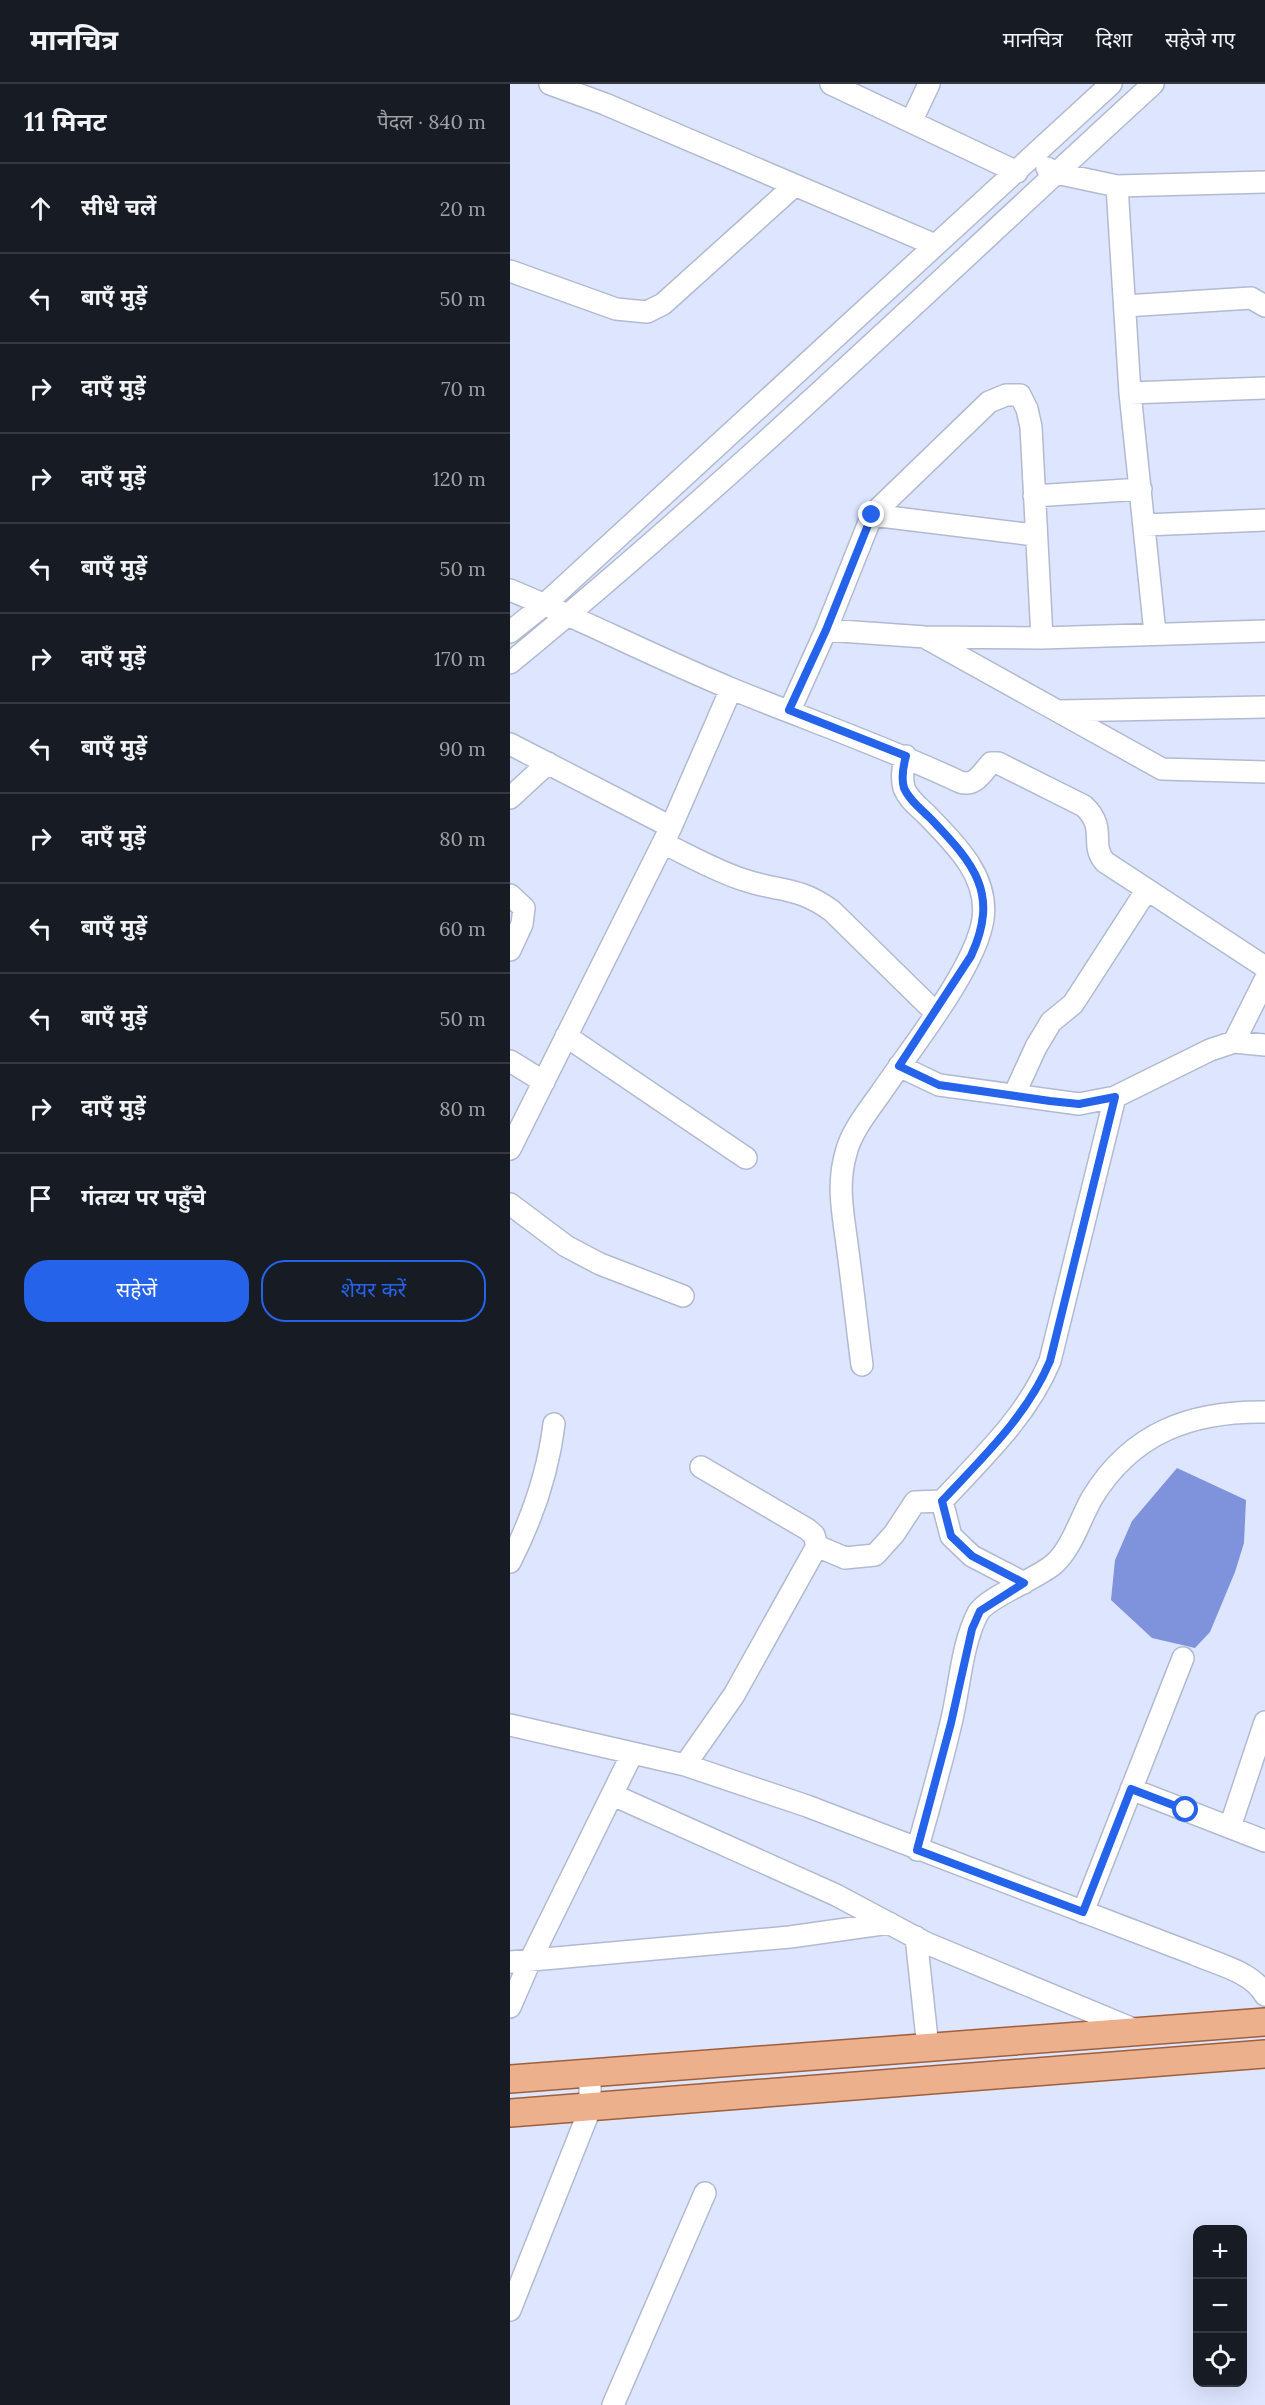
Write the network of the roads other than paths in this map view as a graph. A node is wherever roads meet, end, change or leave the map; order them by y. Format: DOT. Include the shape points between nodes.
graph roads {
  1 [pos="550,84"];
  2 [pos="831,84"];
  3 [pos="929,84"];
  4 [pos="1111,84"];
  5 [pos="1154,84"];
  6 [pos="912,120"];
  7 [pos="1024,166"];
  8 [pos="1056,173"];
  9 [pos="1265,182"];
  10 [pos="794,186"];
  11 [pos="1117,186"];
  12 [pos="935,245"];
  13 [pos="510,271"];
  14 [pos="1125,306"];
  15 [pos="1265,306"];
  16 [pos="1265,388"];
  17 [pos="1130,393"];
  18 [pos="1141,489"];
  19 [pos="1034,496"];
  20 [pos="872,515"];
  21 [pos="1265,520"];
  22 [pos="1145,525"];
  23 [pos="1034,534"];
  24 [pos="510,590"];
  25 [pos="545,604"];
  26 [pos="570,614"];
  27 [pos="826,630"];
  28 [pos="1265,631"];
  29 [pos="510,632"];
  30 [pos="1155,633"];
  31 [pos="925,637"];
  32 [pos="1042,638"];
  33 [pos="510,663"];
  34 [pos="731,689"];
  35 [pos="1265,707"];
  36 [pos="789,710"];
  37 [pos="1058,711"];
  38 [pos="510,744"];
  39 [pos="906,756"];
  40 [pos="548,764"];
  41 [pos="1265,772"];
  42 [pos="510,798"];
  43 [pos="667,835"];
  44 [pos="1146,891"];
  45 [pos="510,896"];
  46 [pos="510,950"];
  47 [pos="1265,967"];
  48 [pos="1265,980"];
  49 [pos="936,1013"];
  50 [pos="566,1036"];
  51 [pos="1234,1042"];
  52 [pos="1265,1046"];
  53 [pos="510,1061"];
  54 [pos="899,1066"];
  55 [pos="544,1082"];
  56 [pos="1014,1095"];
  57 [pos="1115,1097"];
  58 [pos="510,1149"];
  59 [pos="746,1158"];
  60 [pos="510,1204"];
  61 [pos="683,1296"];
  62 [pos="862,1365"];
  63 [pos="1265,1412"];
  64 [pos="554,1424"];
  65 [pos="701,1467"];
  66 [pos="942,1501"];
  67 [pos="817,1546"];
  68 [pos="510,1562"];
  69 [pos="1024,1583"];
  70 [pos="1183,1658"];
  71 [pos="1265,1722"];
  72 [pos="510,1725"];
  73 [pos="632,1754"];
  74 [pos="685,1765"];
  75 [pos="1131,1789"];
  76 [pos="613,1795"];
  77 [pos="1230,1827"];
  78 [pos="1265,1841"];
  79 [pos="917,1850"];
  80 [pos="1083,1912"];
  81 [pos="889,1923"];
  82 [pos="916,1937"];
  83 [pos="520,1962"];
  84 [pos="1263,1983"];
  85 [pos="510,2007"];
  86 [pos="1265,2022"];
  87 [pos="1142,2033"];
  88 [pos="1104,2036"];
  89 [pos="928,2048"];
  90 [pos="1265,2054"];
  91 [pos="1106,2067"];
  92 [pos="590,2072"];
  93 [pos="510,2079"];
  94 [pos="590,2109"];
  95 [pos="510,2114"];
  96 [pos="705,2193"];
  97 [pos="510,2310"];
  98 [pos="614,2405"];
  1 -- 10 [label="street"];
  2 -- 6 [label="street"];
  3 -- 6 [label="street"];
  4 -- 7 [label="street"];
  5 -- 8 [label="street"];
  6 -- 7 [label="street"];
  7 -- 8 [label="street"];
  7 -- 12 [label="street"];
  8 -- 11 [label="street"];
  8 -- 26 [label="street"];
  9 -- 11 [label="street"];
  10 -- 12 [label="street"];
  10 -- 13 [label="street" via="663,304 647,312 616,309"];
  11 -- 14 [label="street"];
  12 -- 25 [label="street"];
  14 -- 15 [label="street" via="1251,298"];
  14 -- 17 [label="street"];
  16 -- 17 [label="street"];
  17 -- 18 [label="street"];
  18 -- 19 [label="street"];
  18 -- 22 [label="street"];
  19 -- 20 [label="street" via="1027,409 1020,395 1006,395 989,402"];
  19 -- 23 [label="street"];
  20 -- 23 [label="street"];
  20 -- 27 [label="street"];
  21 -- 22 [label="street"];
  22 -- 30 [label="street"];
  23 -- 32 [label="street"];
  24 -- 25 [label="street"];
  25 -- 26 [label="street"];
  25 -- 29 [label="street"];
  26 -- 33 [label="street"];
  26 -- 34 [label="street"];
  27 -- 31 [label="street"];
  27 -- 36 [label="street"];
  28 -- 30 [label="street"];
  30 -- 32 [label="street"];
  31 -- 32 [label="street"];
  31 -- 37 [label="street"];
  34 -- 36 [label="street"];
  34 -- 43 [label="street"];
  35 -- 37 [label="street"];
  36 -- 39 [label="street"];
  37 -- 41 [label="street" via="1168,771"];
  38 -- 40 [label="street"];
  39 -- 44 [label="street" via="966,784 975,782 991,763 998,763 1084,806 1098,825 1100,857"];
  39 -- 49 [label="street" via="902,771 905,790 949,838 983,889 980,937"];
  40 -- 42 [label="street"];
  40 -- 43 [label="street"];
  43 -- 49 [label="street" via="744,880 788,888 818,901"];
  43 -- 50 [label="street"];
  44 -- 47 [label="street"];
  44 -- 56 [label="street" via="1073,1004 1051,1022"];
  45 -- 46 [label="street" via="524,909 525,917"];
  48 -- 51 [label="street"];
  49 -- 54 [label="street"];
  50 -- 55 [label="street"];
  50 -- 59 [label="street"];
  51 -- 52 [label="street"];
  51 -- 57 [label="street"];
  53 -- 55 [label="street"];
  54 -- 56 [label="street" via="939,1085"];
  54 -- 62 [label="street" via="846,1151 841,1175 841,1205"];
  55 -- 58 [label="street"];
  56 -- 57 [label="street" via="1079,1104"];
  57 -- 66 [label="street" via="1050,1361 1040,1385 1016,1420"];
  60 -- 61 [label="street" via="566,1246 600,1264"];
  63 -- 69 [label="street" via="1211,1414 1157,1433 1121,1461 1094,1496 1063,1555"];
  64 -- 68 [label="street" via="550,1460 537,1505"];
  65 -- 67 [label="street" via="807,1529"];
  66 -- 67 [label="street" via="915,1502 874,1555 845,1558"];
  66 -- 69 [label="street" via="951,1536 972,1556"];
  67 -- 74 [label="street" via="734,1695"];
  69 -- 79 [label="street" via="980,1611 972,1629"];
  70 -- 75 [label="street"];
  71 -- 77 [label="street"];
  72 -- 73 [label="street"];
  73 -- 74 [label="street"];
  73 -- 76 [label="street"];
  74 -- 79 [label="street" via="807,1806"];
  75 -- 77 [label="street"];
  75 -- 80 [label="street"];
  76 -- 81 [label="street" via="836,1895"];
  76 -- 83 [label="street"];
  77 -- 78 [label="street"];
  79 -- 80 [label="street"];
  80 -- 84 [label="street"];
  81 -- 82 [label="street"];
  81 -- 83 [label="street"];
  82 -- 87 [label="street"];
  82 -- 89 [label="street"];
  83 -- 85 [label="street"];
  86 -- 87 [label="main road"];
  87 -- 88 [label="main road"];
  88 -- 89 [label="main road"];
  88 -- 91 [label="main road"];
  89 -- 92 [label="main road"];
  90 -- 91 [label="main road"];
  91 -- 94 [label="main road"];
  92 -- 93 [label="main road"];
  92 -- 94 [label="street"];
  94 -- 95 [label="main road"];
  94 -- 97 [label="street"];
  96 -- 98 [label="street"];
}
